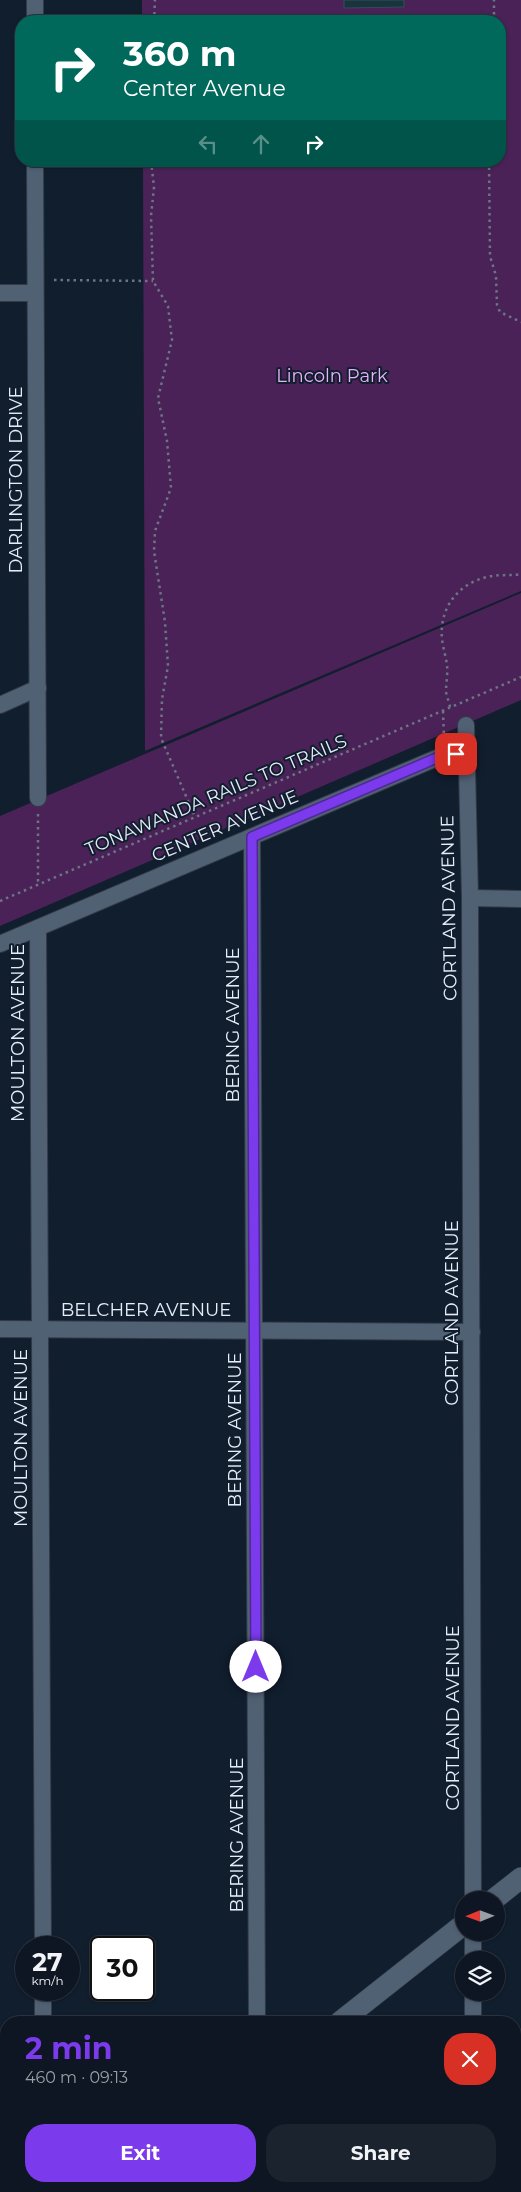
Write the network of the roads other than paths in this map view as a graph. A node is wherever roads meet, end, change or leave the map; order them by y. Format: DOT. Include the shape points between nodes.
graph roads {
  1 [pos="35,0"];
  2 [pos="35,15"];
  3 [pos="35,167"];
  4 [pos="0,293"];
  5 [pos="35,293"];
  6 [pos="38,688"];
  7 [pos="0,705"];
  8 [pos="466,725"];
  9 [pos="467,753"];
  10 [pos="38,798"];
  11 [pos="252,837"];
  12 [pos="470,898"];
  13 [pos="521,899"];
  14 [pos="38,928"];
  15 [pos="0,944"];
  16 [pos="0,1329"];
  17 [pos="40,1329"];
  18 [pos="255,1331"];
  19 [pos="472,1332"];
  20 [pos="521,1878"];
  21 [pos="473,1891"];
  22 [pos="504,1891"];
  23 [pos="455,1931"];
  24 [pos="42,1936"];
  25 [pos="43,2001"];
  26 [pos="473,2001"];
  27 [pos="43,2016"];
  28 [pos="257,2016"];
  29 [pos="348,2016"];
  30 [pos="474,2016"];
  1 -- 2 [label="street"];
  3 -- 5 [label="street, DARLINGTON DRIVE"];
  4 -- 5 [label="street"];
  5 -- 6 [label="street, DARLINGTON DRIVE"];
  6 -- 7 [label="street"];
  6 -- 10 [label="street, DARLINGTON DRIVE"];
  8 -- 9 [label="street, CORTLAND AVENUE"];
  9 -- 11 [label="street, CENTER AVENUE" via="446,754"];
  9 -- 12 [label="street, CORTLAND AVENUE"];
  11 -- 14 [label="street, CENTER AVENUE"];
  11 -- 18 [label="street, BERING AVENUE"];
  12 -- 13 [label="street"];
  12 -- 19 [label="street, CORTLAND AVENUE"];
  14 -- 15 [label="street, CENTER AVENUE"];
  14 -- 17 [label="street, MOULTON AVENUE"];
  16 -- 17 [label="street, BELCHER AVENUE"];
  17 -- 18 [label="street, BELCHER AVENUE"];
  17 -- 24 [label="street, MOULTON AVENUE"];
  18 -- 19 [label="street, BELCHER AVENUE"];
  18 -- 28 [label="street, BERING AVENUE"];
  19 -- 21 [label="street, CORTLAND AVENUE"];
  20 -- 22 [label="street"];
  23 -- 29 [label="street"];
  25 -- 27 [label="street"];
  26 -- 30 [label="street"];
}
